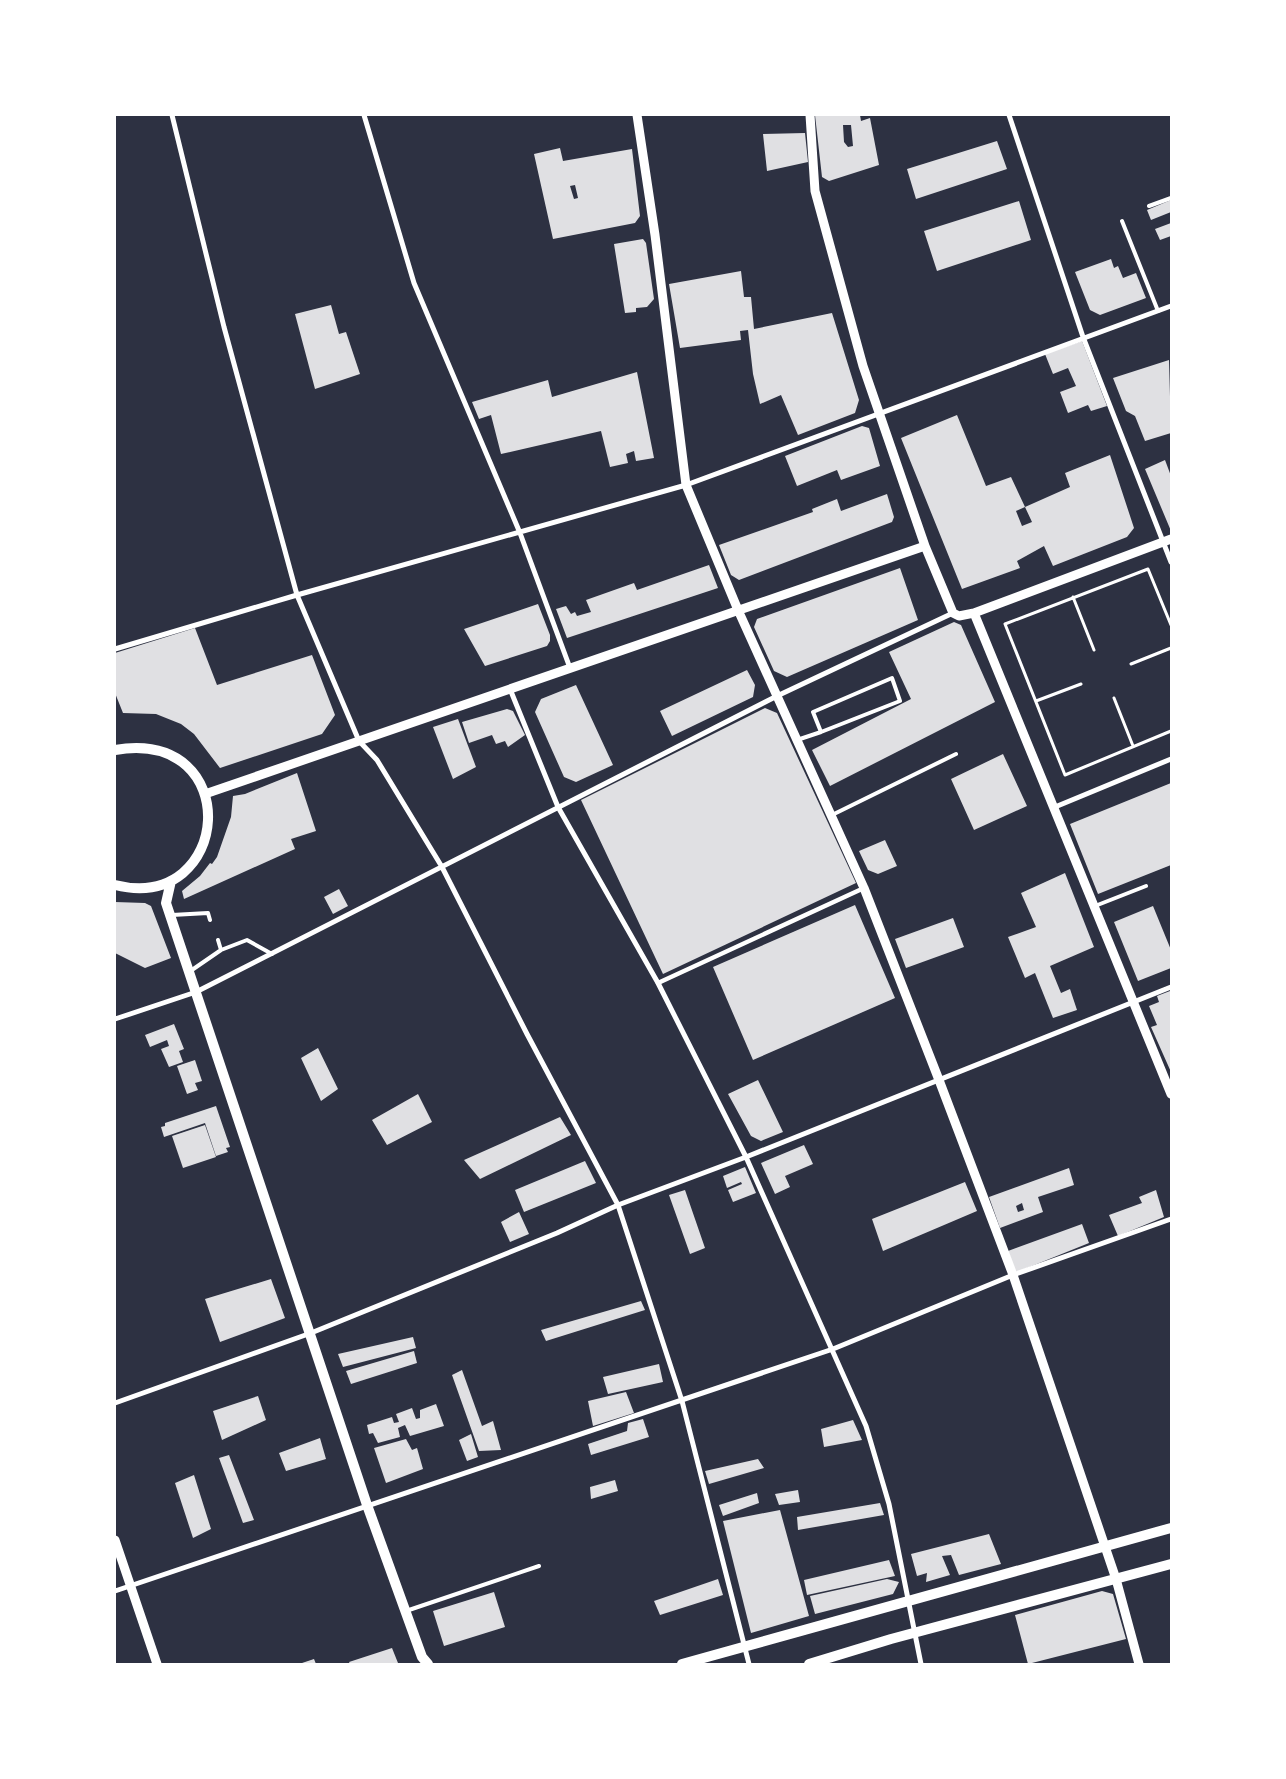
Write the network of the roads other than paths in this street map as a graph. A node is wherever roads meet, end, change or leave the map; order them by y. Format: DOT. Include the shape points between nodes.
graph roads {
  1 [pos="172,115"];
  2 [pos="364,115"];
  3 [pos="637,115"];
  4 [pos="810,115"];
  5 [pos="1008,115"];
  6 [pos="1171,198"];
  7 [pos="1148,206"];
  8 [pos="1122,221"];
  9 [pos="1171,306"];
  10 [pos="1158,311"];
  11 [pos="1083,337"];
  12 [pos="880,412"];
  13 [pos="686,485"];
  14 [pos="520,534"];
  15 [pos="1167,540"];
  16 [pos="925,546"];
  17 [pos="1171,562"];
  18 [pos="296,595"];
  19 [pos="738,610"];
  20 [pos="954,613"];
  21 [pos="974,613"];
  22 [pos="115,649"];
  23 [pos="570,668"];
  24 [pos="510,689"];
  25 [pos="776,696"];
  26 [pos="821,732"];
  27 [pos="797,740"];
  28 [pos="359,741"];
  29 [pos="115,750"];
  30 [pos="956,754"];
  31 [pos="1171,759"];
  32 [pos="205,794"];
  33 [pos="558,807"];
  34 [pos="1055,807"];
  35 [pos="831,816"];
  36 [pos="442,867"];
  37 [pos="171,881"];
  38 [pos="115,885"];
  39 [pos="1146,886"];
  40 [pos="864,888"];
  41 [pos="144,889"];
  42 [pos="166,903"];
  43 [pos="1095,906"];
  44 [pos="170,915"];
  45 [pos="210,920"];
  46 [pos="218,940"];
  47 [pos="221,950"];
  48 [pos="272,954"];
  49 [pos="189,972"];
  50 [pos="658,983"];
  51 [pos="1171,987"];
  52 [pos="196,992"];
  53 [pos="1135,1002"];
  54 [pos="115,1020"];
  55 [pos="939,1080"];
  56 [pos="1171,1094"];
  57 [pos="746,1157"];
  58 [pos="618,1205"];
  59 [pos="1171,1219"];
  60 [pos="1014,1275"];
  61 [pos="311,1333"];
  62 [pos="833,1349"];
  63 [pos="682,1401"];
  64 [pos="115,1403"];
  65 [pos="367,1505"];
  66 [pos="1171,1528"];
  67 [pos="115,1540"];
  68 [pos="1104,1546"];
  69 [pos="1171,1564"];
  70 [pos="538,1566"];
  71 [pos="1116,1579"];
  72 [pos="130,1586"];
  73 [pos="115,1591"];
  74 [pos="910,1601"];
  75 [pos="404,1611"];
  76 [pos="916,1632"];
  77 [pos="746,1648"];
  78 [pos="424,1662"];
  79 [pos="157,1664"];
  80 [pos="682,1664"];
  81 [pos="749,1664"];
  82 [pos="809,1664"];
  83 [pos="922,1664"];
  84 [pos="1139,1664"];
  1 -- 18 [label="street" via="224,327"];
  2 -- 14 [label="street" via="414,283"];
  3 -- 13 [label="street"];
  4 -- 12 [label="street" via="816,191 863,366"];
  5 -- 11 [label="street"];
  6 -- 7 [label="lane"];
  8 -- 10 [label="lane"];
  9 -- 10 [label="street"];
  10 -- 11 [label="street"];
  11 -- 12 [label="street"];
  11 -- 15 [label="street"];
  12 -- 13 [label="street"];
  12 -- 16 [label="street"];
  13 -- 14 [label="street"];
  13 -- 19 [label="street"];
  14 -- 18 [label="street"];
  14 -- 23 [label="street"];
  15 -- 17 [label="street"];
  15 -- 21 [label="street"];
  16 -- 19 [label="street"];
  16 -- 20 [label="street"];
  18 -- 22 [label="street"];
  18 -- 28 [label="street"];
  19 -- 23 [label="street"];
  19 -- 25 [label="street"];
  20 -- 21 [label="street" via="959,616"];
  20 -- 25 [label="street"];
  21 -- 34 [label="street"];
  23 -- 24 [label="street"];
  24 -- 28 [label="street"];
  24 -- 33 [label="street"];
  25 -- 27 [label="street"];
  25 -- 33 [label="street"];
  26 -- 26 [label="lane" via="900,701 892,678 812,712"];
  26 -- 27 [label="lane"];
  27 -- 35 [label="street"];
  28 -- 32 [label="street"];
  28 -- 36 [label="street" via="377,760"];
  29 -- 32 [label="main road" via="137,747 159,750 179,759 195,775"];
  30 -- 35 [label="lane"];
  31 -- 34 [label="street"];
  32 -- 37 [label="main road" via="209,814 207,834 200,853"];
  33 -- 36 [label="street"];
  33 -- 50 [label="street"];
  34 -- 43 [label="street"];
  35 -- 40 [label="street"];
  36 -- 48 [label="street"];
  36 -- 58 [label="street"];
  37 -- 41 [label="main road"];
  37 -- 42 [label="main road"];
  38 -- 41 [label="main road"];
  39 -- 43 [label="lane"];
  40 -- 50 [label="street"];
  40 -- 55 [label="street"];
  41 -- 42 [label="main road"];
  42 -- 44 [label="main road"];
  43 -- 53 [label="street"];
  44 -- 45 [label="lane" via="208,913"];
  44 -- 49 [label="main road"];
  46 -- 47 [label="lane"];
  47 -- 48 [label="lane" via="247,940"];
  47 -- 49 [label="lane"];
  48 -- 52 [label="street"];
  49 -- 52 [label="main road"];
  50 -- 57 [label="street"];
  51 -- 53 [label="street"];
  52 -- 54 [label="street"];
  52 -- 61 [label="main road"];
  53 -- 55 [label="street"];
  53 -- 56 [label="street"];
  55 -- 57 [label="street"];
  55 -- 60 [label="street"];
  57 -- 58 [label="street"];
  57 -- 62 [label="street"];
  58 -- 61 [label="street"];
  58 -- 63 [label="street"];
  59 -- 60 [label="street"];
  60 -- 62 [label="street"];
  60 -- 68 [label="street"];
  61 -- 64 [label="street"];
  61 -- 65 [label="main road"];
  62 -- 63 [label="street"];
  62 -- 74 [label="street" via="866,1426 889,1504"];
  63 -- 65 [label="street"];
  63 -- 77 [label="street"];
  65 -- 72 [label="street"];
  65 -- 75 [label="main road"];
  66 -- 68 [label="main road"];
  67 -- 72 [label="street"];
  68 -- 71 [label="street"];
  68 -- 74 [label="main road"];
  69 -- 71 [label="main road"];
  70 -- 75 [label="lane"];
  71 -- 76 [label="main road"];
  71 -- 84 [label="street"];
  72 -- 73 [label="street"];
  72 -- 79 [label="street"];
  74 -- 76 [label="street"];
  74 -- 77 [label="main road"];
  75 -- 78 [label="main road"];
  76 -- 82 [label="main road"];
  76 -- 83 [label="street"];
  77 -- 80 [label="main road"];
  77 -- 81 [label="street"];
}
